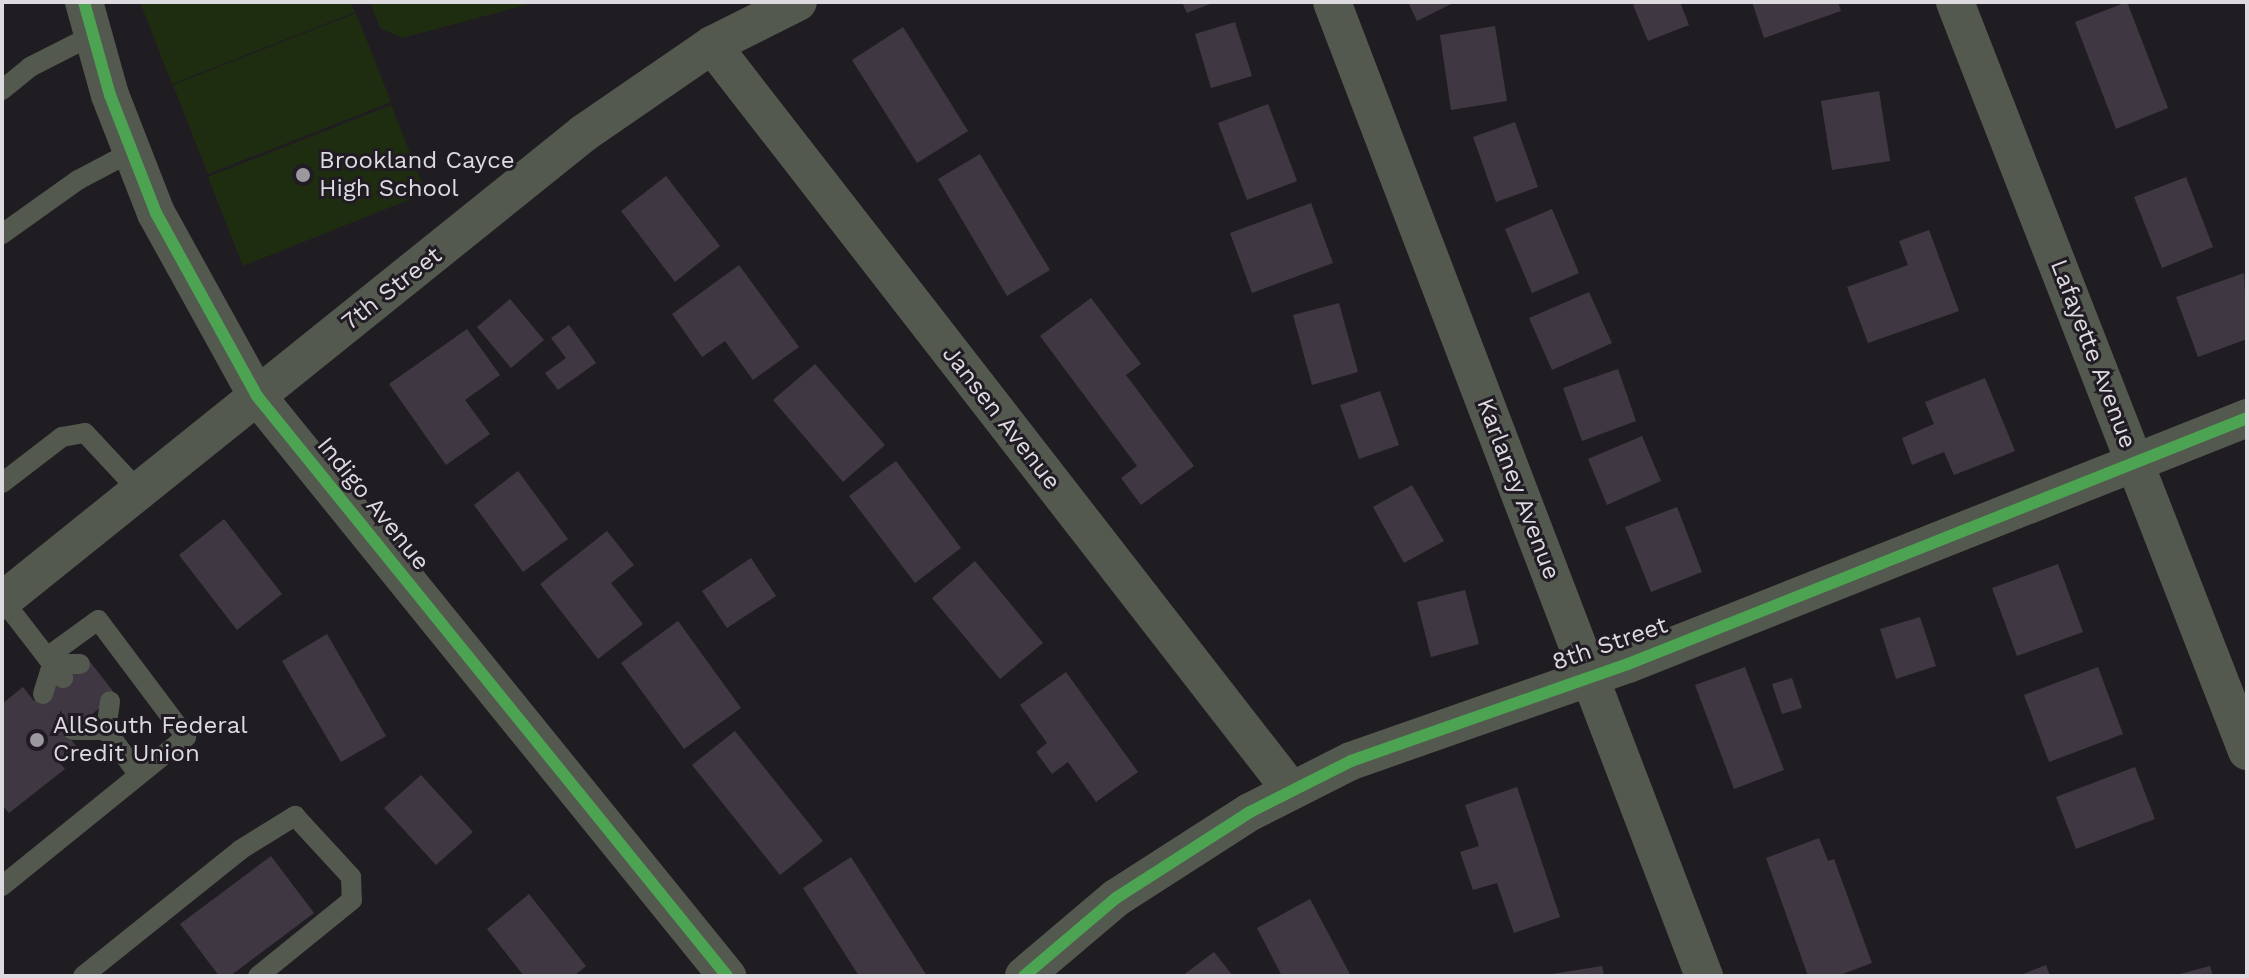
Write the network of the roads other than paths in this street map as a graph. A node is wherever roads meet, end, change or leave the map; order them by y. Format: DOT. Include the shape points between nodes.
graph roads {
  1 [pos="798,2"];
  2 [pos="1332,2"];
  3 [pos="1955,2"];
  4 [pos="88,19"];
  5 [pos="712,45"];
  6 [pos="2,90"];
  7 [pos="131,152"];
  8 [pos="2,234"];
  9 [pos="257,396"];
  10 [pos="2247,418"];
  11 [pos="2135,462"];
  12 [pos="2,483"];
  13 [pos="139,491"];
  14 [pos="2,600"];
  15 [pos="80,664"];
  16 [pos="54,666"];
  17 [pos="1590,677"];
  18 [pos="43,694"];
  19 [pos="110,701"];
  20 [pos="99,722"];
  21 [pos="73,730"];
  22 [pos="2247,751"];
  23 [pos="138,774"];
  24 [pos="1291,790"];
  25 [pos="2,886"];
  26 [pos="83,976"];
  27 [pos="258,976"];
  28 [pos="727,976"];
  29 [pos="1024,976"];
  30 [pos="1704,976"];
  1 -- 5 [label="street, 7th Street"];
  2 -- 17 [label="street, Karlaney Avenue"];
  3 -- 11 [label="street, Lafayette Avenue"];
  4 -- 6 [label="lane"];
  4 -- 7 [label="street, Indigo Avenue"];
  5 -- 9 [label="street, 7th Street" via="584,133"];
  5 -- 24 [label="street, Jansen Avenue"];
  7 -- 8 [label="lane" via="78,180"];
  7 -- 9 [label="street, Indigo Avenue" via="188,277"];
  9 -- 13 [label="street, 7th Street"];
  9 -- 28 [label="street, Indigo Avenue"];
  10 -- 11 [label="street, 8th Street"];
  11 -- 17 [label="street, 8th Street"];
  11 -- 22 [label="street, Lafayette Avenue"];
  12 -- 13 [label="lane" via="62,437 85,433"];
  13 -- 14 [label="street, 7th Street"];
  14 -- 16 [label="lane"];
  15 -- 16 [label="lane"];
  16 -- 18 [label="lane"];
  16 -- 23 [label="lane" via="98,620 186,737"];
  17 -- 24 [label="street, 8th Street" via="1351,761"];
  17 -- 30 [label="street, Karlaney Avenue"];
  19 -- 20 [label="lane"];
  20 -- 21 [label="lane"];
  20 -- 23 [label="lane"];
  23 -- 25 [label="lane"];
  24 -- 29 [label="street, 8th Street" via="1116,898"];
  26 -- 27 [label="lane" via="240,850 295,816 351,877 352,900"];
}
